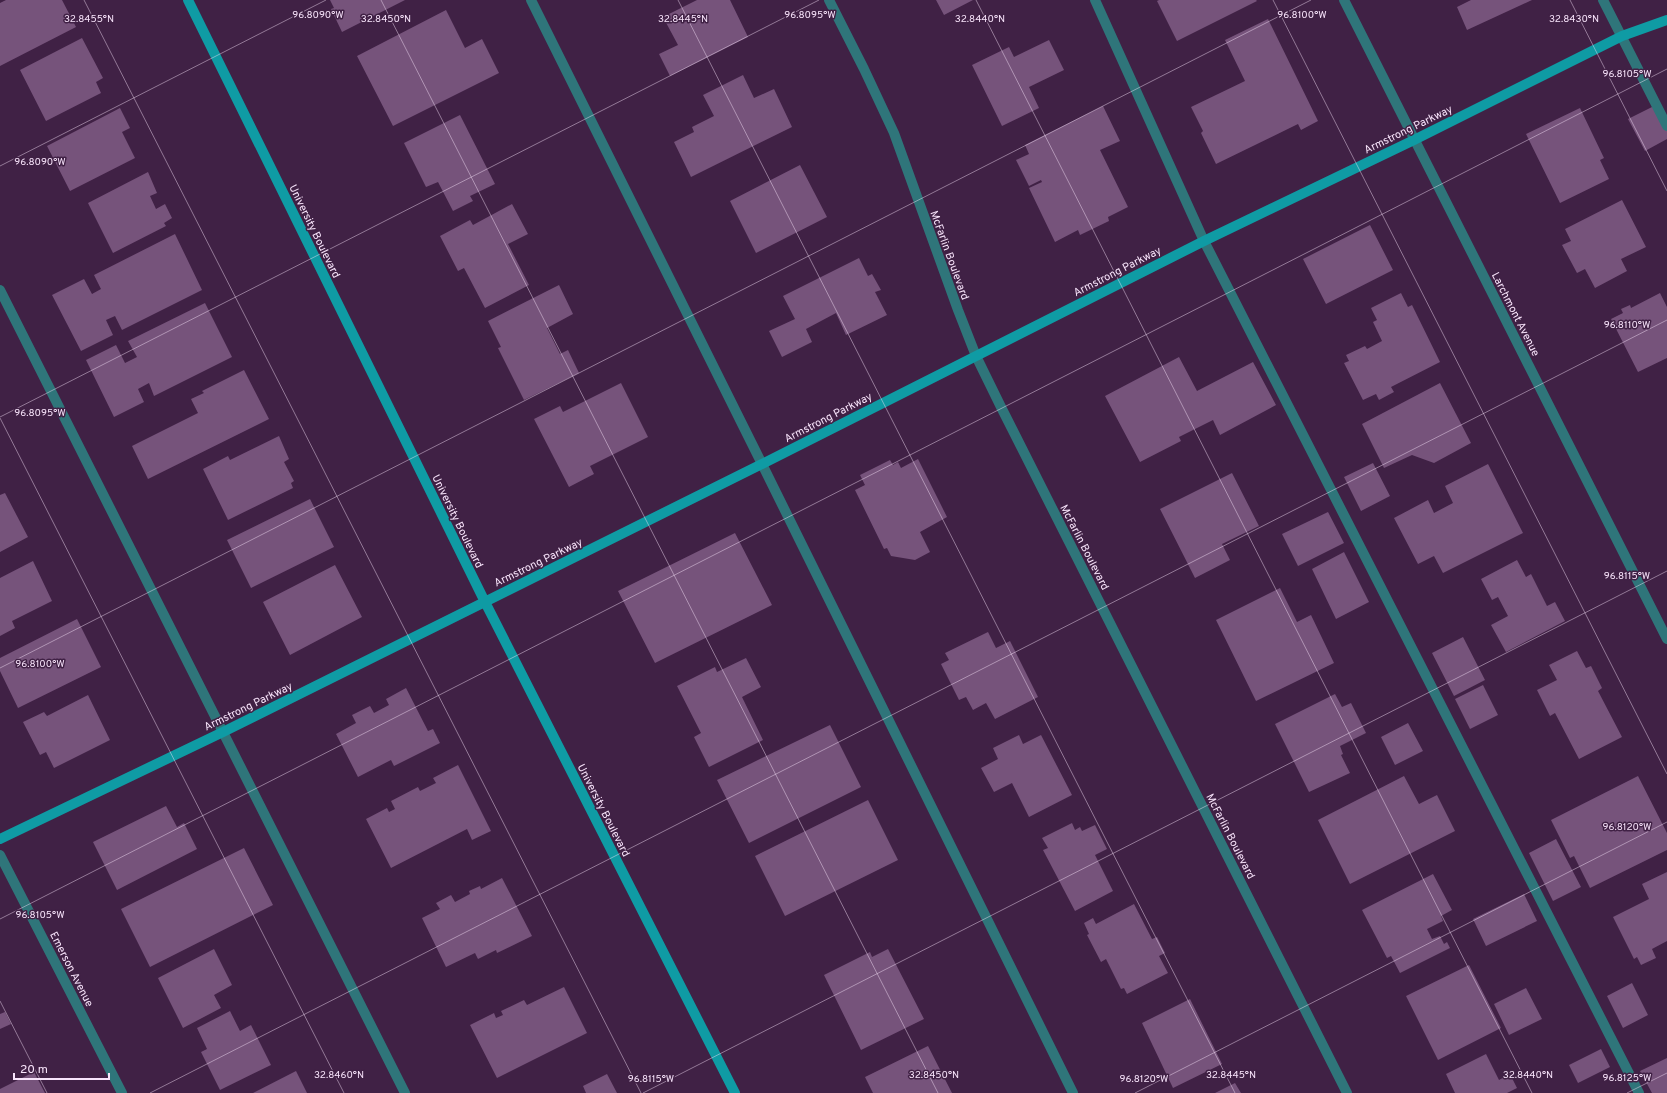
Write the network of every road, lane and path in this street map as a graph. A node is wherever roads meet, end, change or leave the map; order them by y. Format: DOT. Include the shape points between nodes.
graph roads {
  1 [pos="188,0"];
  2 [pos="531,0"];
  3 [pos="829,0"];
  4 [pos="1095,0"];
  5 [pos="1344,0"];
  6 [pos="1603,0"];
  7 [pos="1667,20"];
  8 [pos="1622,36"];
  9 [pos="1667,126"];
  10 [pos="1414,140"];
  11 [pos="1204,241"];
  12 [pos="0,290"];
  13 [pos="976,356"];
  14 [pos="762,464"];
  15 [pos="485,602"];
  16 [pos="1667,639"];
  17 [pos="222,732"];
  18 [pos="0,839"];
  19 [pos="0,855"];
  20 [pos="122,1093"];
  21 [pos="405,1093"];
  22 [pos="735,1093"];
  23 [pos="1072,1093"];
  24 [pos="1347,1093"];
  25 [pos="1639,1093"];
  1 -- 15 [label="street, University Boulevard"];
  2 -- 14 [label="street"];
  3 -- 13 [label="street, McFarlin Boulevard" via="894,133"];
  4 -- 11 [label="street"];
  5 -- 10 [label="street, Larchmont Avenue"];
  6 -- 8 [label="street"];
  7 -- 8 [label="street, Armstrong Parkway"];
  8 -- 9 [label="street"];
  8 -- 10 [label="street, Armstrong Parkway"];
  10 -- 11 [label="street, Armstrong Parkway"];
  10 -- 16 [label="street, Larchmont Avenue"];
  11 -- 13 [label="street, Armstrong Parkway"];
  11 -- 25 [label="street"];
  12 -- 17 [label="street"];
  13 -- 14 [label="street, Armstrong Parkway"];
  13 -- 24 [label="street, McFarlin Boulevard"];
  14 -- 15 [label="street, Armstrong Parkway"];
  14 -- 23 [label="street"];
  15 -- 17 [label="street, Armstrong Parkway"];
  15 -- 22 [label="street, University Boulevard"];
  17 -- 18 [label="street, Armstrong Parkway"];
  17 -- 21 [label="street"];
  19 -- 20 [label="street, Emerson Avenue"];
}
